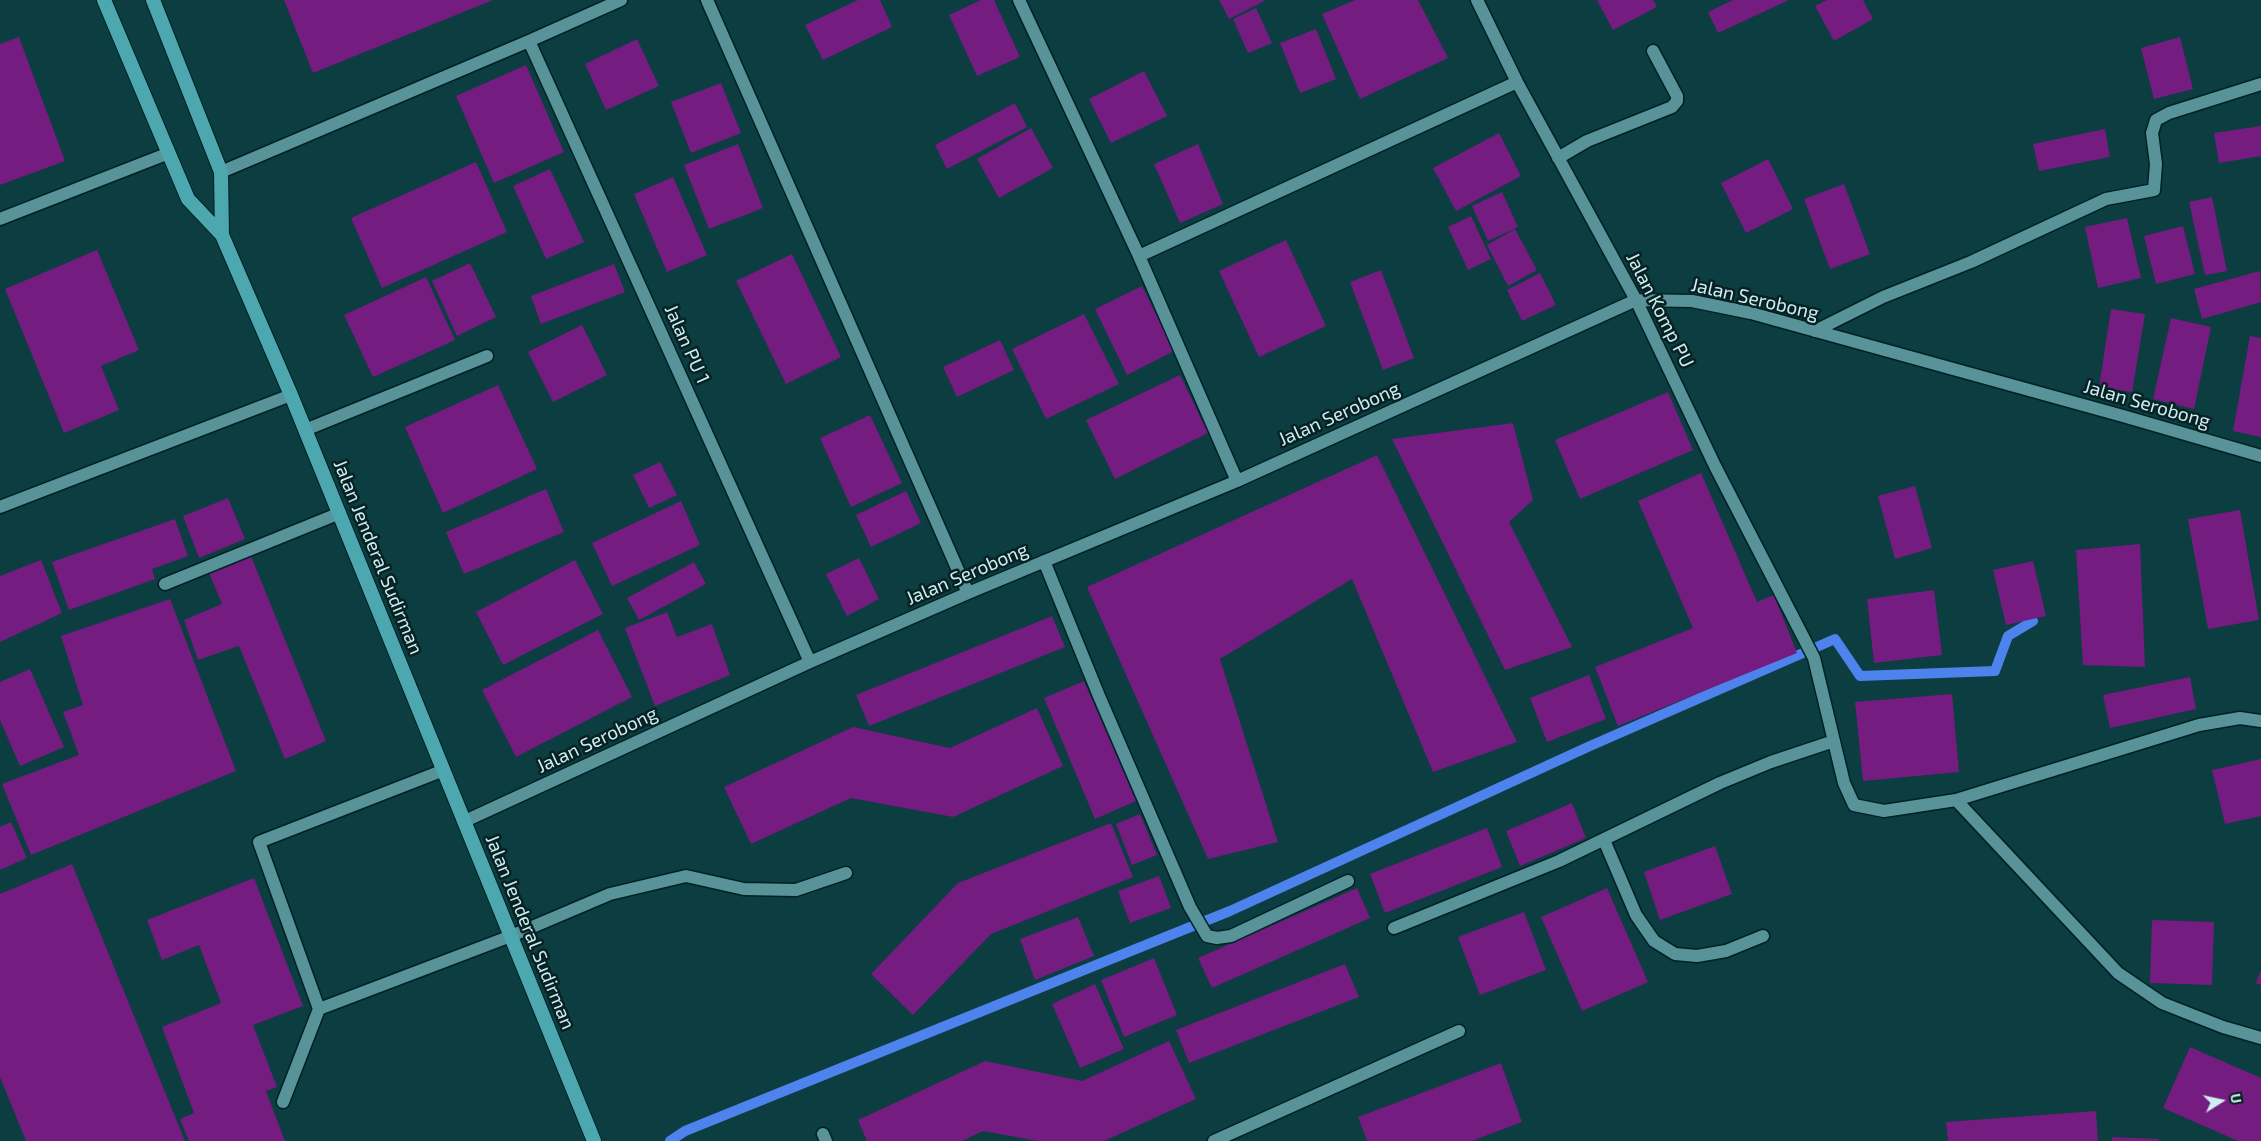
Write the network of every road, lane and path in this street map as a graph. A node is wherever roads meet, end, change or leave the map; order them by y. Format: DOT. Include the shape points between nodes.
graph roads {
  1 [pos="153,0"];
  2 [pos="621,0"];
  3 [pos="707,0"];
  4 [pos="1019,0"];
  5 [pos="1477,0"];
  6 [pos="108,1"];
  7 [pos="529,42"];
  8 [pos="1653,51"];
  9 [pos="1517,82"];
  10 [pos="2261,84"];
  11 [pos="169,153"];
  12 [pos="1558,158"];
  13 [pos="221,172"];
  14 [pos="0,219"];
  15 [pos="222,235"];
  16 [pos="1139,256"];
  17 [pos="1636,300"];
  18 [pos="1815,331"];
  19 [pos="486,356"];
  20 [pos="292,395"];
  21 [pos="305,430"];
  22 [pos="2261,456"];
  23 [pos="1237,481"];
  24 [pos="0,507"];
  25 [pos="340,514"];
  26 [pos="1044,561"];
  27 [pos="165,584"];
  28 [pos="968,593"];
  29 [pos="810,662"];
  30 [pos="2261,721"];
  31 [pos="1834,741"];
  32 [pos="444,770"];
  33 [pos="1956,800"];
  34 [pos="465,821"];
  35 [pos="1604,840"];
  36 [pos="846,873"];
  37 [pos="1348,881"];
  38 [pos="1394,928"];
  39 [pos="511,936"];
  40 [pos="1764,936"];
  41 [pos="319,1009"];
  42 [pos="1459,1031"];
  43 [pos="2261,1038"];
  44 [pos="283,1102"];
  45 [pos="594,1141"];
  46 [pos="1214,1141"];
  1 -- 13 [label="highway"];
  2 -- 7 [label="street"];
  3 -- 28 [label="street"];
  4 -- 16 [label="street"];
  5 -- 9 [label="street, Jalan Komp PU"];
  6 -- 11 [label="highway, Jalan Jenderal Sudirman"];
  7 -- 13 [label="street"];
  7 -- 29 [label="street, Jalan PU 1"];
  8 -- 12 [label="street" via="1677,96 1672,107 1587,141"];
  9 -- 12 [label="street, Jalan Komp PU"];
  9 -- 16 [label="street"];
  10 -- 18 [label="street" via="2156,120 2152,133 2156,164 2154,190 2106,198 1971,262 1883,297"];
  11 -- 14 [label="street"];
  11 -- 15 [label="highway, Jalan Jenderal Sudirman" via="188,198"];
  12 -- 17 [label="street, Jalan Komp PU"];
  13 -- 15 [label="highway"];
  15 -- 20 [label="highway, Jalan Jenderal Sudirman"];
  16 -- 23 [label="street"];
  17 -- 18 [label="street, Jalan Serobong" via="1692,301"];
  17 -- 23 [label="street, Jalan Serobong"];
  17 -- 31 [label="street, Jalan Komp PU" via="1715,466 1814,658"];
  18 -- 22 [label="street, Jalan Serobong"];
  19 -- 21 [label="street"];
  20 -- 21 [label="highway, Jalan Jenderal Sudirman"];
  20 -- 24 [label="street"];
  21 -- 25 [label="highway, Jalan Jenderal Sudirman"];
  23 -- 26 [label="street, Jalan Serobong"];
  25 -- 27 [label="street"];
  25 -- 32 [label="highway, Jalan Jenderal Sudirman"];
  26 -- 28 [label="street, Jalan Serobong"];
  26 -- 37 [label="street" via="1190,907 1208,936 1231,936"];
  28 -- 29 [label="street, Jalan Serobong"];
  29 -- 34 [label="street, Jalan Serobong"];
  30 -- 33 [label="street" via="2240,718 2199,725"];
  31 -- 33 [label="street, Jalan Komp PU" via="1844,783 1854,805 1884,811"];
  31 -- 35 [label="street" via="1720,783"];
  32 -- 34 [label="highway, Jalan Jenderal Sudirman"];
  32 -- 41 [label="street" via="259,842"];
  33 -- 43 [label="street" via="2118,973 2162,1004"];
  34 -- 39 [label="highway, Jalan Jenderal Sudirman"];
  35 -- 38 [label="street"];
  35 -- 40 [label="street" via="1636,915 1654,941 1676,954 1697,956 1726,951"];
  36 -- 39 [label="street" via="796,890 744,889 686,876 610,894"];
  39 -- 41 [label="street"];
  39 -- 45 [label="highway, Jalan Jenderal Sudirman"];
  41 -- 44 [label="street"];
  42 -- 46 [label="street"];
}
